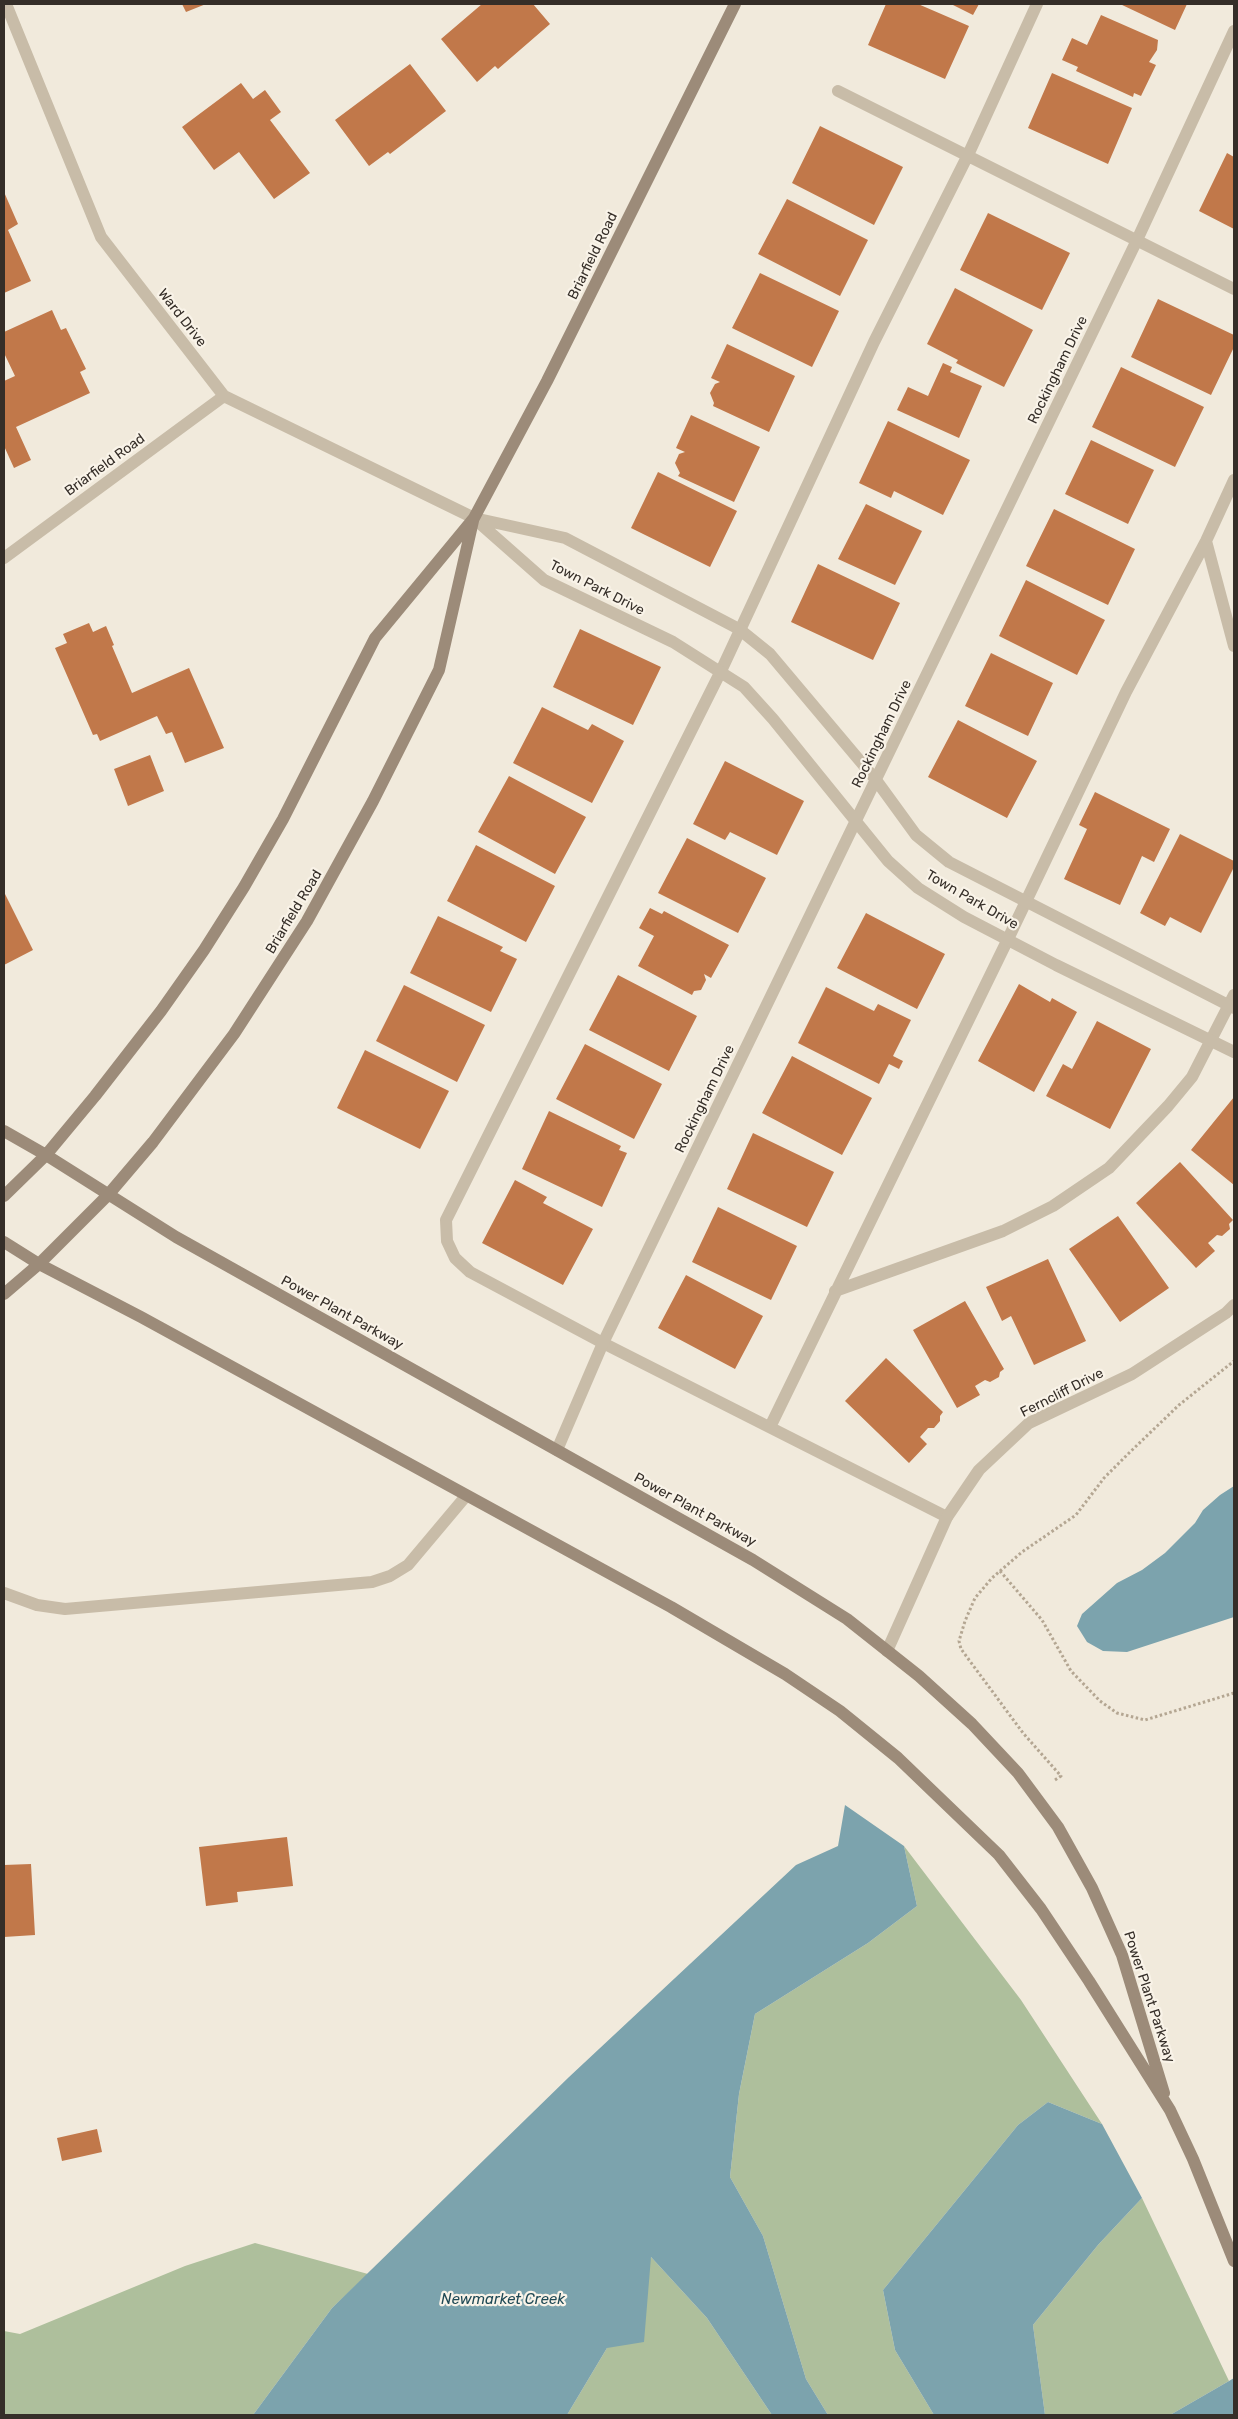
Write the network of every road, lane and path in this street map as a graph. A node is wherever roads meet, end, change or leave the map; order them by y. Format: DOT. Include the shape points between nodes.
graph roads {
  1 [pos="6,4"];
  2 [pos="735,4"];
  3 [pos="1037,4"];
  4 [pos="1234,32"];
  5 [pos="838,91"];
  6 [pos="968,155"];
  7 [pos="1137,240"];
  8 [pos="1234,289"];
  9 [pos="224,396"];
  10 [pos="1234,480"];
  11 [pos="474,518"];
  12 [pos="1206,541"];
  13 [pos="4,558"];
  14 [pos="739,629"];
  15 [pos="1234,646"];
  16 [pos="721,671"];
  17 [pos="876,780"];
  18 [pos="856,821"];
  19 [pos="1026,900"];
  20 [pos="1008,940"];
  21 [pos="1233,1003"];
  22 [pos="1212,1041"];
  23 [pos="1234,1052"];
  24 [pos="4,1131"];
  25 [pos="46,1154"];
  26 [pos="108,1195"];
  27 [pos="4,1196"];
  28 [pos="4,1242"];
  29 [pos="39,1264"];
  30 [pos="835,1291"];
  31 [pos="4,1294"];
  32 [pos="1234,1305"];
  33 [pos="603,1343"];
  34 [pos="1234,1361"];
  35 [pos="770,1427"];
  36 [pos="557,1450"];
  37 [pos="466,1496"];
  38 [pos="947,1517"];
  39 [pos="1000,1571"];
  40 [pos="4,1593"];
  41 [pos="887,1651"];
  42 [pos="1234,1693"];
  43 [pos="1034,1795"];
  44 [pos="1170,2110"];
  45 [pos="1234,2261"];
  1 -- 9 [label="street, Ward Drive" via="101,237"];
  2 -- 11 [label="main road, Briarfield Road" via="547,381"];
  3 -- 6 [label="street"];
  4 -- 7 [label="street, Rockingham Drive"];
  5 -- 6 [label="street"];
  6 -- 7 [label="street"];
  6 -- 14 [label="street" via="874,342"];
  7 -- 8 [label="street"];
  7 -- 17 [label="street, Rockingham Drive"];
  9 -- 11 [label="street, Ward Drive"];
  9 -- 13 [label="street, Briarfield Road"];
  10 -- 12 [label="street"];
  11 -- 14 [label="street, Town Park Drive" via="565,538"];
  11 -- 16 [label="street, Town Park Drive" via="544,580 673,642"];
  11 -- 25 [label="main road, Briarfield Road" via="375,638 283,818 204,950 161,1011"];
  11 -- 26 [label="main road, Briarfield Road" via="439,670 340,863 307,921 234,1034 153,1142"];
  12 -- 15 [label="street"];
  12 -- 19 [label="street" via="1126,692"];
  14 -- 16 [label="street"];
  14 -- 17 [label="street, Town Park Drive" via="770,654"];
  16 -- 18 [label="street, Town Park Drive" via="750,694"];
  16 -- 33 [label="street" via="446,1220 451,1250 470,1272"];
  17 -- 18 [label="street, Rockingham Drive"];
  17 -- 19 [label="street, Town Park Drive" via="916,835 949,862"];
  18 -- 20 [label="street, Town Park Drive" via="888,861 918,888"];
  18 -- 33 [label="street, Rockingham Drive"];
  19 -- 20 [label="street"];
  19 -- 21 [label="street, Town Park Drive"];
  20 -- 22 [label="street, Town Park Drive"];
  20 -- 30 [label="street"];
  21 -- 22 [label="street"];
  22 -- 23 [label="street, Town Park Drive"];
  22 -- 30 [label="street" via="1192,1076 1168,1106 1109,1168 1053,1206 1003,1231"];
  24 -- 25 [label="main road, Power Plant Parkway"];
  25 -- 26 [label="main road, Power Plant Parkway"];
  25 -- 27 [label="main road, Briarfield Road"];
  26 -- 29 [label="main road, Briarfield Road"];
  26 -- 36 [label="main road, Power Plant Parkway" via="176,1237"];
  28 -- 29 [label="main road, Power Plant Parkway"];
  29 -- 31 [label="main road, Briarfield Road"];
  29 -- 37 [label="main road, Power Plant Parkway"];
  30 -- 35 [label="street"];
  32 -- 38 [label="street, Ferncliff Drive" via="1132,1374 1029,1423 979,1470"];
  33 -- 35 [label="street"];
  33 -- 36 [label="street, Rockingham Drive"];
  34 -- 39 [label="path" via="1130,1452 1104,1478 1076,1515"];
  35 -- 38 [label="street"];
  36 -- 41 [label="main road, Power Plant Parkway" via="753,1560 847,1619"];
  37 -- 40 [label="street" via="408,1565 372,1582 66,1609 37,1605"];
  37 -- 44 [label="main road, Power Plant Parkway" via="671,1607 785,1674 840,1711 898,1758 999,1855 1041,1909"];
  38 -- 41 [label="street, Ferncliff Drive"];
  39 -- 42 [label="path" via="1042,1620 1071,1671 1100,1701 1117,1713 1145,1720"];
  39 -- 43 [label="path" via="975,1598 959,1641 1023,1733 1062,1776"];
  41 -- 43 [label="main road, Power Plant Parkway" via="972,1724"];
  43 -- 44 [label="main road, Power Plant Parkway" via="1058,1827 1092,1888 1122,1955"];
  44 -- 45 [label="main road, Power Plant Parkway"];
}
